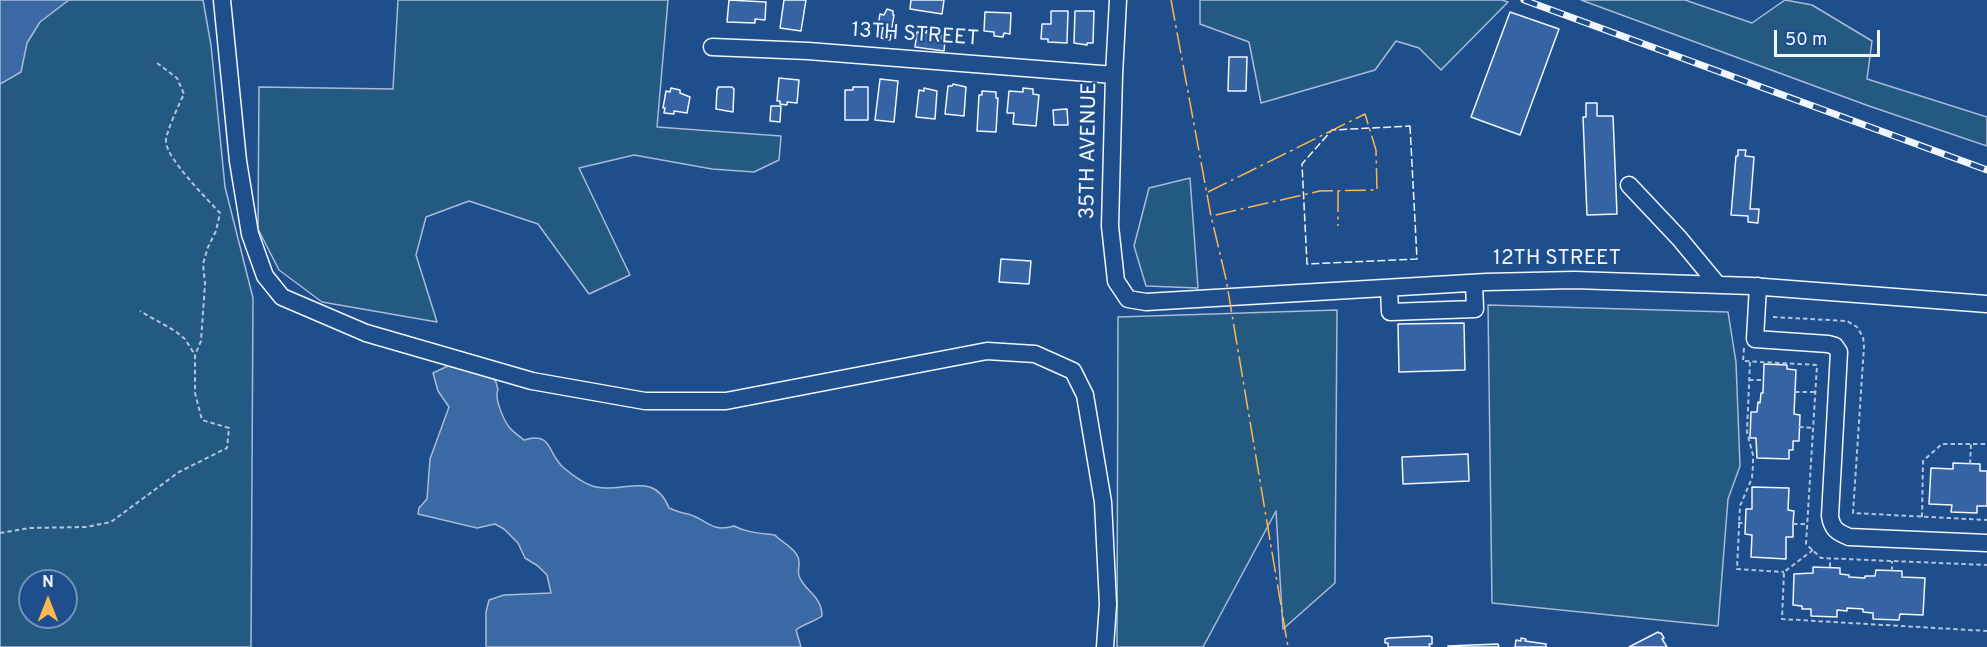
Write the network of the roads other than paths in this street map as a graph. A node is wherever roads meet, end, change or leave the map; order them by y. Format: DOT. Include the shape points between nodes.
graph roads {
  1 [pos="222,0"];
  2 [pos="1118,0"];
  3 [pos="712,47"];
  4 [pos="1114,75"];
  5 [pos="1629,185"];
  6 [pos="1474,283"];
  7 [pos="1718,285"];
  8 [pos="1758,286"];
  9 [pos="1389,288"];
  10 [pos="1128,299"];
  11 [pos="1987,304"];
  12 [pos="1987,543"];
  13 [pos="1105,647"];
  1 -- 13 [label="street" via="238,161 250,234 265,276 282,297 366,333 532,381 645,401 726,400 987,351 1035,354 1073,371 1085,395 1103,502 1108,604"];
  2 -- 4 [label="street, 35TH AVENUE"];
  3 -- 4 [label="street, 13TH STREET"];
  4 -- 10 [label="street, 35TH AVENUE" via="1110,226 1116,281"];
  5 -- 7 [label="street"];
  6 -- 7 [label="street, 12TH STREET" via="1574,280"];
  6 -- 9 [label="street, 12TH STREET"];
  6 -- 9 [label="street" via="1475,309 1390,312"];
  7 -- 8 [label="street, 12TH STREET"];
  8 -- 11 [label="street, 12TH STREET"];
  8 -- 12 [label="street" via="1755,339 1828,344 1839,352 1830,516 1837,532 1849,537"];
  9 -- 10 [label="street, 12TH STREET" via="1146,302"];
}
